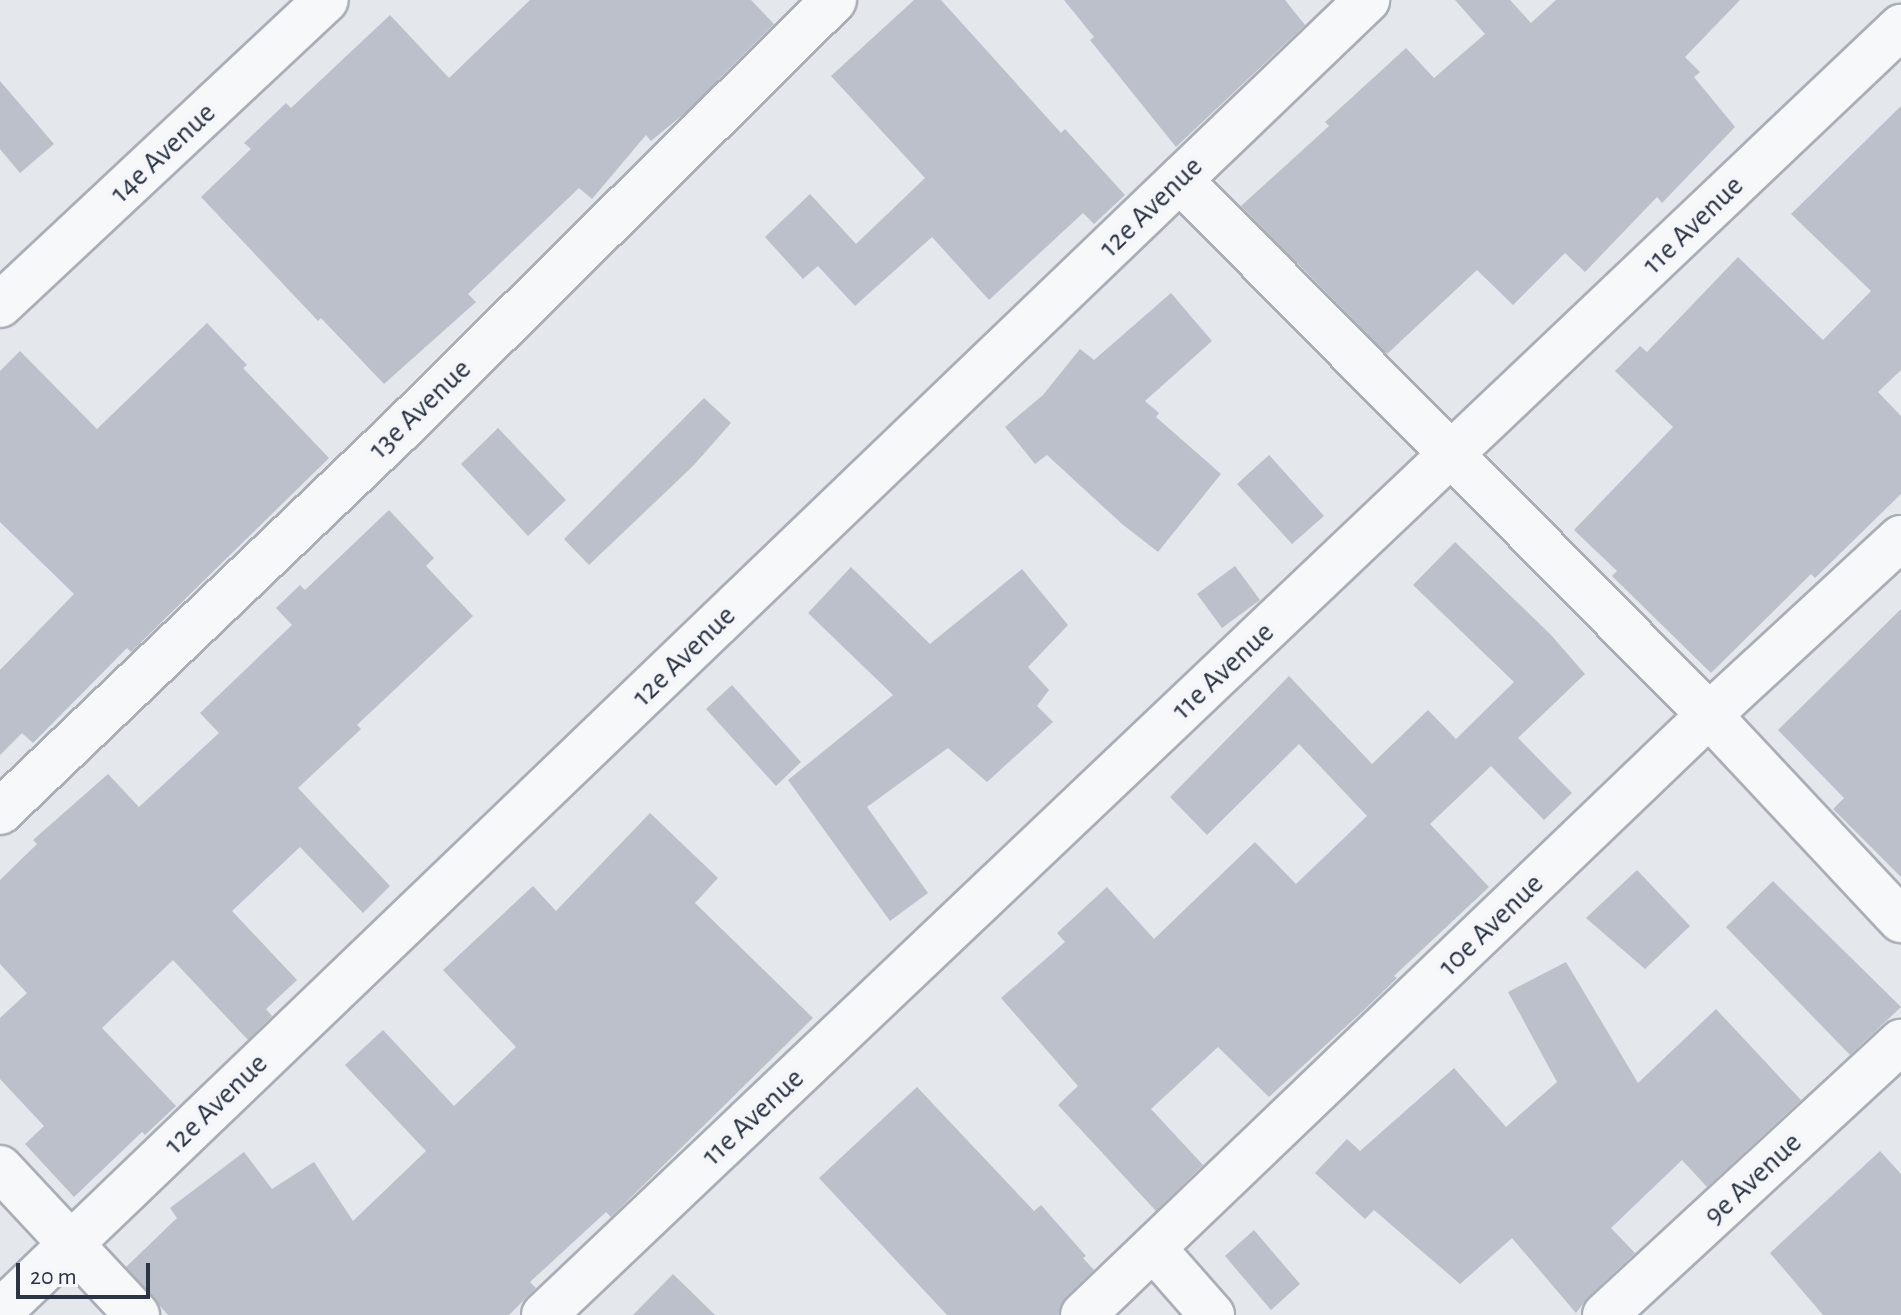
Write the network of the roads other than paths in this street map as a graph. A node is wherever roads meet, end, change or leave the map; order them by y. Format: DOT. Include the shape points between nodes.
graph roads {
  1 [pos="326,0"];
  2 [pos="834,0"];
  3 [pos="1367,0"];
  4 [pos="1901,27"];
  5 [pos="1180,180"];
  6 [pos="0,305"];
  7 [pos="1450,455"];
  8 [pos="1901,538"];
  9 [pos="1709,715"];
  10 [pos="0,812"];
  11 [pos="1901,920"];
  12 [pos="1901,1042"];
  13 [pos="0,1168"];
  14 [pos="70,1245"];
  15 [pos="1154,1249"];
  16 [pos="0,1312"];
  17 [pos="137,1315"];
  18 [pos="544,1315"];
  19 [pos="1083,1315"];
  20 [pos="1212,1315"];
  21 [pos="1605,1315"];
  1 -- 6 [label="street, 14e Avenue"];
  2 -- 10 [label="street, 13e Avenue" via="400,430"];
  3 -- 5 [label="street, 12e Avenue"];
  4 -- 7 [label="street, 11e Avenue"];
  5 -- 7 [label="street"];
  5 -- 14 [label="street, 12e Avenue"];
  7 -- 9 [label="street"];
  7 -- 18 [label="street, 11e Avenue"];
  8 -- 9 [label="street, 10e Avenue"];
  9 -- 11 [label="street"];
  9 -- 15 [label="street, 10e Avenue"];
  12 -- 21 [label="street, 9e Avenue"];
  13 -- 14 [label="street"];
  14 -- 16 [label="street, 12e Avenue"];
  14 -- 17 [label="street"];
  15 -- 19 [label="street, 10e Avenue"];
  15 -- 20 [label="street"];
}
